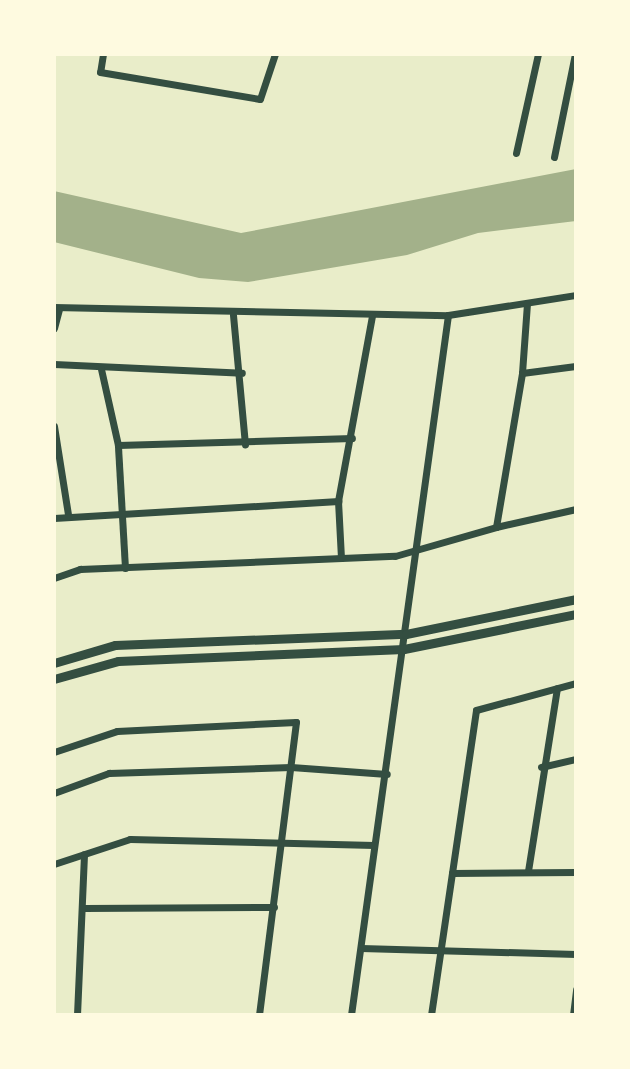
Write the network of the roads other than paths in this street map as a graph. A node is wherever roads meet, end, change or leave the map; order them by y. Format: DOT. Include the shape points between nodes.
graph roads {
  1 [pos="103,54"];
  2 [pos="275,54"];
  3 [pos="538,54"];
  4 [pos="575,54"];
  5 [pos="516,153"];
  6 [pos="554,157"];
  7 [pos="576,295"];
  8 [pos="527,303"];
  9 [pos="57,308"];
  10 [pos="233,315"];
  11 [pos="372,315"];
  12 [pos="448,315"];
  13 [pos="54,328"];
  14 [pos="54,364"];
  15 [pos="576,366"];
  16 [pos="101,369"];
  17 [pos="242,373"];
  18 [pos="522,373"];
  19 [pos="54,426"];
  20 [pos="352,438"];
  21 [pos="245,444"];
  22 [pos="118,445"];
  23 [pos="338,501"];
  24 [pos="576,509"];
  25 [pos="122,510"];
  26 [pos="68,514"];
  27 [pos="54,518"];
  28 [pos="496,527"];
  29 [pos="416,547"];
  30 [pos="341,558"];
  31 [pos="125,568"];
  32 [pos="54,578"];
  33 [pos="576,599"];
  34 [pos="576,614"];
  35 [pos="406,634"];
  36 [pos="404,649"];
  37 [pos="54,663"];
  38 [pos="54,679"];
  39 [pos="576,683"];
  40 [pos="557,688"];
  41 [pos="54,752"];
  42 [pos="576,759"];
  43 [pos="291,767"];
  44 [pos="541,767"];
  45 [pos="387,774"];
  46 [pos="54,793"];
  47 [pos="280,839"];
  48 [pos="374,845"];
  49 [pos="84,854"];
  50 [pos="54,864"];
  51 [pos="528,871"];
  52 [pos="576,872"];
  53 [pos="452,873"];
  54 [pos="274,907"];
  55 [pos="84,908"];
  56 [pos="361,948"];
  57 [pos="440,950"];
  58 [pos="576,954"];
  59 [pos="576,989"];
  60 [pos="77,1015"];
  61 [pos="259,1015"];
  62 [pos="351,1015"];
  63 [pos="431,1015"];
  64 [pos="573,1015"];
  1 -- 2 [label="street" via="100,72 260,99"];
  3 -- 5 [label="street"];
  4 -- 6 [label="street"];
  7 -- 8 [label="street"];
  8 -- 12 [label="street"];
  8 -- 18 [label="street"];
  9 -- 10 [label="street"];
  9 -- 13 [label="street"];
  10 -- 11 [label="street"];
  10 -- 17 [label="street"];
  11 -- 12 [label="street"];
  11 -- 20 [label="street"];
  12 -- 29 [label="street"];
  14 -- 16 [label="street"];
  15 -- 18 [label="street"];
  16 -- 17 [label="street"];
  16 -- 22 [label="street"];
  17 -- 21 [label="street"];
  18 -- 28 [label="street"];
  19 -- 26 [label="street"];
  20 -- 21 [label="street"];
  20 -- 23 [label="street"];
  21 -- 22 [label="street"];
  22 -- 25 [label="street"];
  23 -- 25 [label="street"];
  23 -- 30 [label="street"];
  24 -- 28 [label="street"];
  25 -- 26 [label="street"];
  25 -- 31 [label="street"];
  26 -- 27 [label="street"];
  28 -- 29 [label="street"];
  29 -- 30 [label="street"];
  29 -- 35 [label="street"];
  30 -- 31 [label="street"];
  31 -- 32 [label="street"];
  33 -- 35 [label="main road"];
  34 -- 36 [label="main road"];
  35 -- 36 [label="street"];
  35 -- 37 [label="main road" via="115,645"];
  36 -- 38 [label="main road" via="118,661"];
  36 -- 45 [label="street"];
  39 -- 40 [label="street"];
  40 -- 44 [label="street"];
  40 -- 53 [label="street" via="476,710"];
  41 -- 43 [label="street" via="117,731 296,722"];
  42 -- 44 [label="street"];
  43 -- 45 [label="street"];
  43 -- 46 [label="street" via="109,773"];
  43 -- 47 [label="street"];
  44 -- 51 [label="street"];
  45 -- 48 [label="street"];
  47 -- 48 [label="street"];
  47 -- 49 [label="street" via="130,839"];
  47 -- 54 [label="street"];
  48 -- 56 [label="street"];
  49 -- 50 [label="street"];
  49 -- 55 [label="street"];
  51 -- 52 [label="street"];
  51 -- 53 [label="street"];
  53 -- 57 [label="street"];
  54 -- 55 [label="street"];
  54 -- 61 [label="street"];
  55 -- 60 [label="street"];
  56 -- 57 [label="street"];
  56 -- 62 [label="street"];
  57 -- 58 [label="street"];
  57 -- 63 [label="street"];
  59 -- 64 [label="street"];
}
